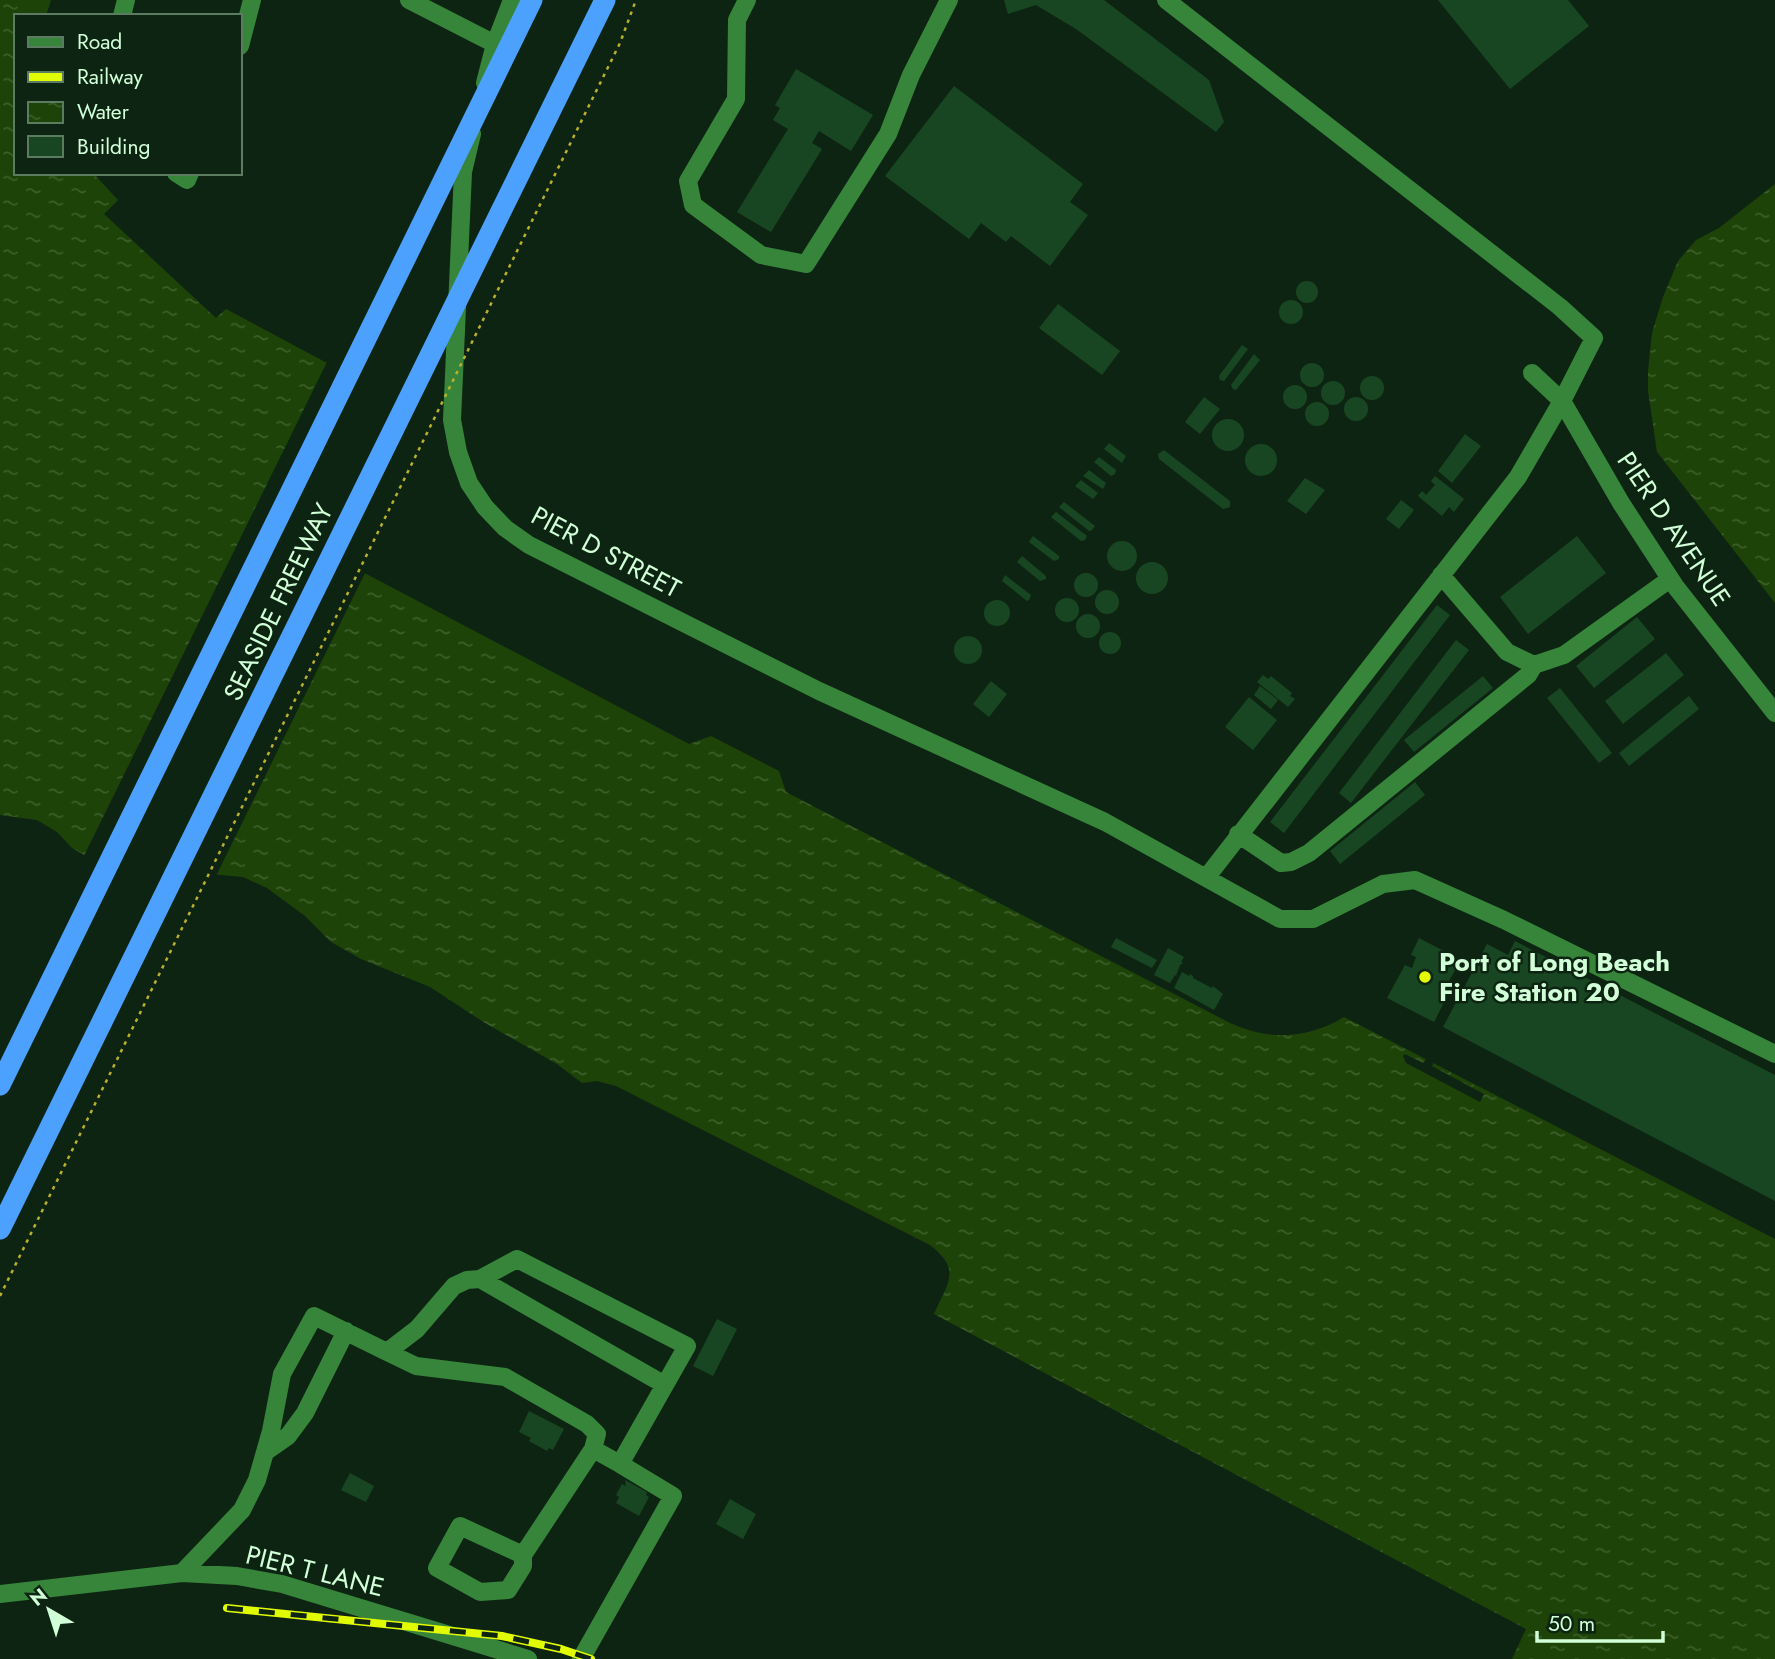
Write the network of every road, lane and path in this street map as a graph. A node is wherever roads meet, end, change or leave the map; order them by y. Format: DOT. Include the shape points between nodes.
graph roads {
  1 [pos="252,0"];
  2 [pos="409,0"];
  3 [pos="512,0"];
  4 [pos="532,0"];
  5 [pos="605,0"];
  6 [pos="636,0"];
  7 [pos="747,0"];
  8 [pos="949,0"];
  9 [pos="1166,0"];
  10 [pos="242,38"];
  11 [pos="495,44"];
  12 [pos="1532,373"];
  13 [pos="1562,401"];
  14 [pos="1441,575"];
  15 [pos="1670,579"];
  16 [pos="1534,665"];
  17 [pos="1775,713"];
  18 [pos="1238,834"];
  19 [pos="1206,878"];
  20 [pos="1775,1054"];
  21 [pos="0,1085"];
  22 [pos="0,1229"];
  23 [pos="480,1279"];
  24 [pos="0,1296"];
  25 [pos="346,1331"];
  26 [pos="387,1352"];
  27 [pos="665,1385"];
  28 [pos="593,1449"];
  29 [pos="265,1452"];
  30 [pos="620,1464"];
  31 [pos="523,1555"];
  32 [pos="182,1573"];
  33 [pos="0,1594"];
  34 [pos="528,1659"];
  35 [pos="581,1659"];
  1 -- 10 [label="street"];
  2 -- 11 [label="street"];
  3 -- 11 [label="street, PIER D STREET"];
  4 -- 21 [label="highway, SEASIDE FREEWAY, bridge"];
  5 -- 22 [label="highway, SEASIDE FREEWAY, bridge"];
  6 -- 24 [label="path, bridge" via="620,43 474,342"];
  7 -- 8 [label="street" via="737,20 736,99 688,181 693,205 761,254 806,264 888,134 911,75"];
  9 -- 13 [label="street" via="1594,338"];
  11 -- 19 [label="street, PIER D STREET" via="463,172 452,420 468,483 485,507 505,528 556,561 819,691 1105,822"];
  12 -- 13 [label="street, PIER D AVENUE"];
  13 -- 14 [label="street" via="1518,477"];
  13 -- 15 [label="street, PIER D AVENUE"];
  14 -- 16 [label="street" via="1507,652"];
  14 -- 18 [label="street"];
  15 -- 16 [label="street" via="1564,656"];
  15 -- 17 [label="street, PIER D AVENUE"];
  16 -- 18 [label="street" via="1528,675 1308,853 1281,863"];
  18 -- 19 [label="street"];
  19 -- 20 [label="street, PIER D STREET" via="1280,919 1313,919 1383,884 1415,880"];
  23 -- 26 [label="street" via="454,1286 417,1329"];
  23 -- 27 [label="street"];
  23 -- 27 [label="street" via="517,1259 687,1346"];
  25 -- 26 [label="street"];
  25 -- 29 [label="street" via="306,1413 288,1436"];
  25 -- 29 [label="street" via="314,1316 282,1374"];
  26 -- 28 [label="street" via="416,1366 505,1377 587,1424 597,1434"];
  27 -- 30 [label="street"];
  28 -- 30 [label="street"];
  28 -- 31 [label="street"];
  29 -- 32 [label="street" via="242,1510"];
  30 -- 35 [label="street" via="673,1496"];
  31 -- 31 [label="street" via="460,1526 437,1568 480,1592 508,1590 523,1566"];
  32 -- 33 [label="street, PIER T LANE"];
  32 -- 34 [label="street, PIER T LANE" via="282,1584"];
}
